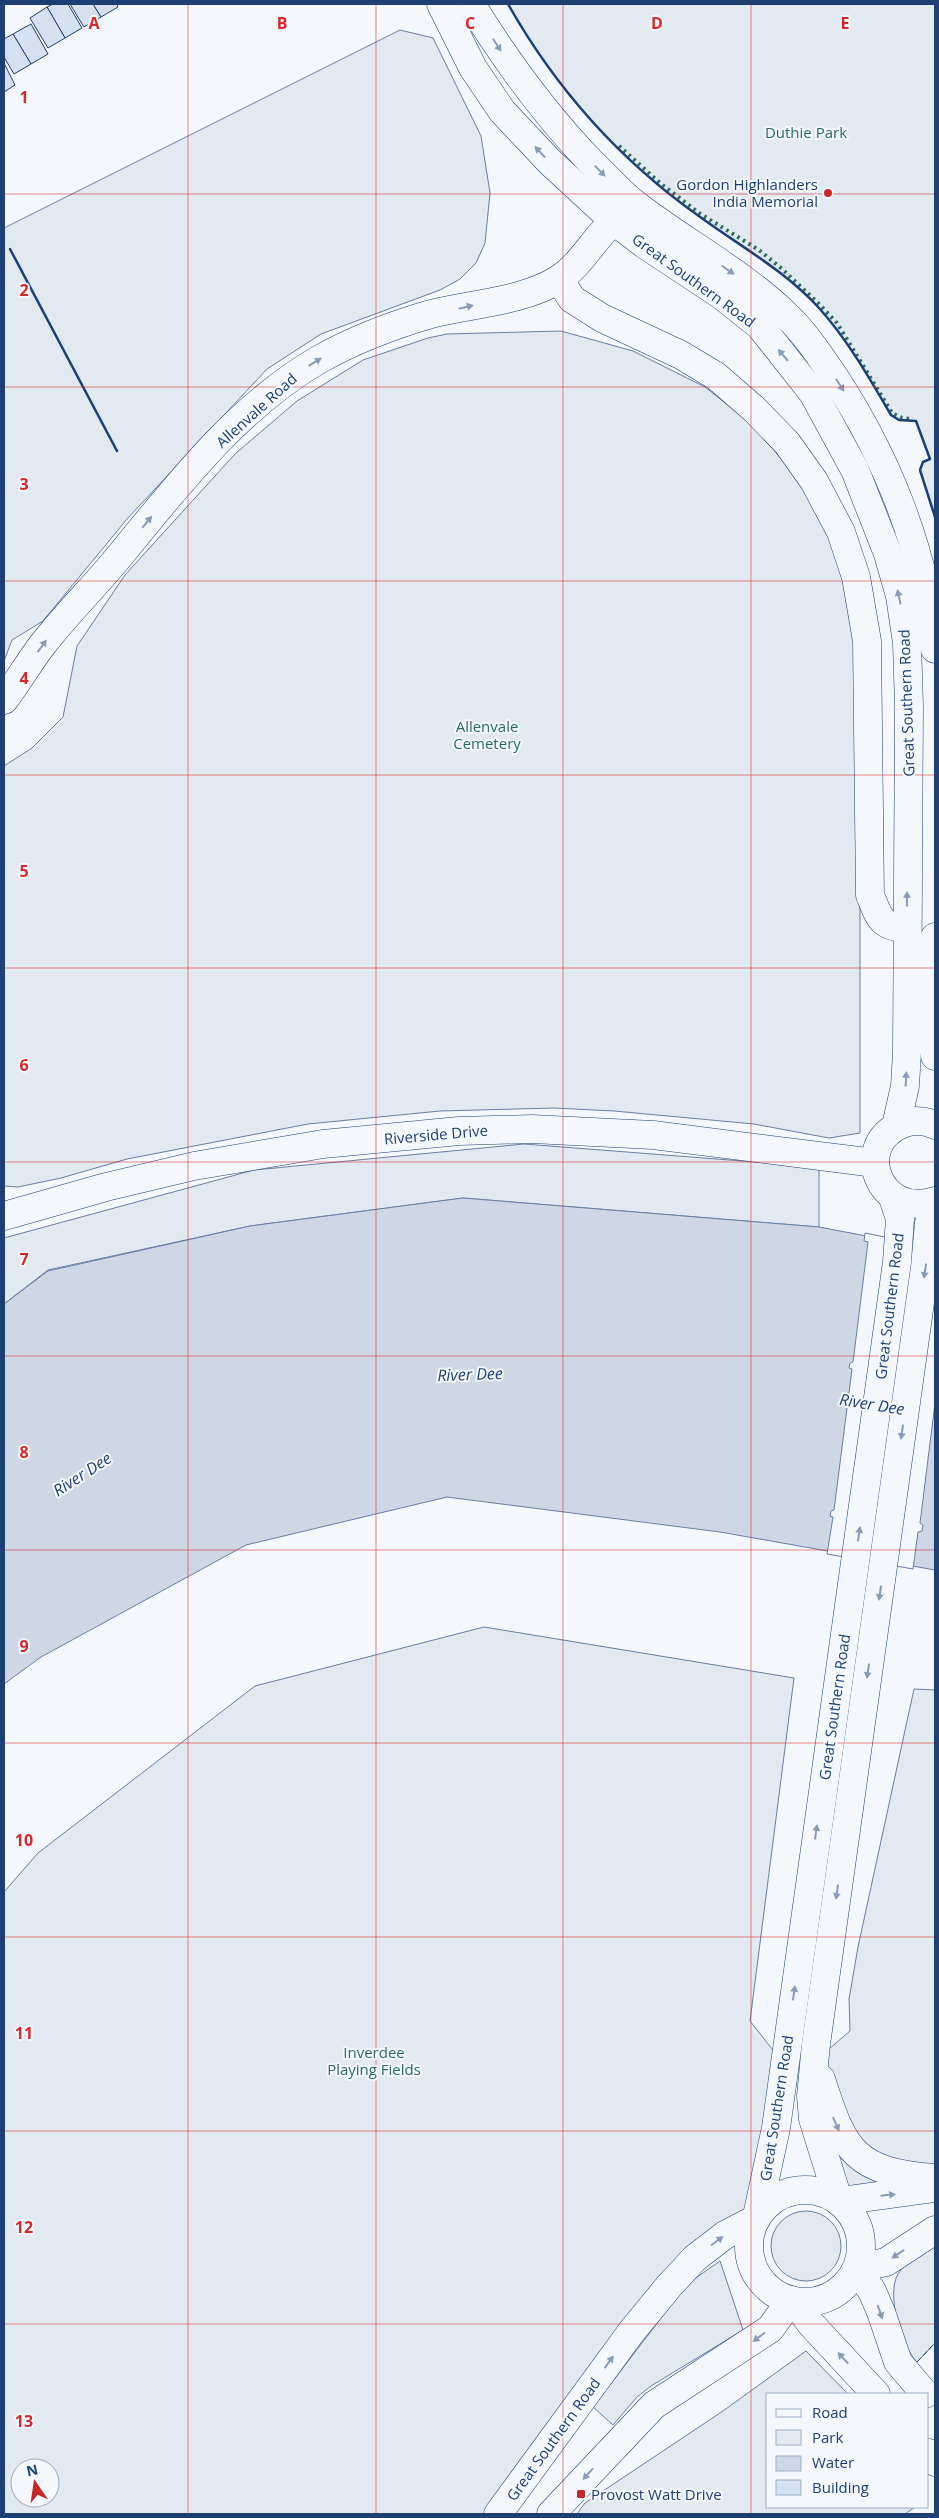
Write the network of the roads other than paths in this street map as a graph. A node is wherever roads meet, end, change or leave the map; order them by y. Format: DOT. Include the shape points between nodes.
graph roads {
  1 [pos="471,4"];
  2 [pos="442,7"];
  3 [pos="614,221"];
  4 [pos="559,279"];
  5 [pos="935,649"];
  6 [pos="4,700"];
  7 [pos="907,929"];
  8 [pos="935,937"];
  9 [pos="935,1056"];
  10 [pos="935,1125"];
  11 [pos="896,1126"];
  12 [pos="875,1163"];
  13 [pos="897,1208"];
  14 [pos="933,1212"];
  15 [pos="4,1216"];
  16 [pos="815,2052"];
  17 [pos="935,2178"];
  18 [pos="935,2188"];
  19 [pos="839,2200"];
  20 [pos="756,2217"];
  21 [pos="935,2230"];
  22 [pos="857,2269"];
  23 [pos="792,2301"];
  24 [pos="875,2393"];
  25 [pos="924,2393"];
  26 [pos="498,2514"];
  27 [pos="551,2514"];
  1 -- 5 [label="main road, Great Southern Road, one-way" via="533,97 611,182 633,203 755,289 787,315 814,346 862,421 884,466 930,600"];
  3 -- 2 [label="main road, Great Southern Road, one-way" via="502,112 473,68"];
  3 -- 4 [label="main road, Allenvale Road"];
  7 -- 3 [label="main road, Great Southern Road, one-way" via="907,643 900,596 874,513 852,462 813,393 760,326"];
  6 -- 4 [label="main road, Allenvale Road, one-way" via="42,645 172,491 288,378 322,358 392,327 431,314 522,294"];
  4 -- 7 [label="main road" via="572,299 716,376 787,443 814,481 841,532 856,577 867,641 870,896 884,924"];
  11 -- 7 [label="main road, Great Southern Road, one-way" via="906,1086"];
  8 -- 9 [label="main road"];
  10 -- 11 [label="main road" via="920,1121"];
  11 -- 12 [label="main road" via="877,1149"];
  12 -- 13 [label="main road" via="880,1183"];
  12 -- 15 [label="main road, Riverside Drive" via="653,1135 489,1130 323,1144 194,1166 106,1186"];
  13 -- 14 [label="main road" via="913,1205"];
  20 -- 13 [label="main road, Great Southern Road, one-way" via="776,2128 896,1262"];
  14 -- 16 [label="main road, Great Southern Road, one-way"];
  16 -- 17 [label="main road, one-way" via="836,2125 849,2146 870,2164 884,2170"];
  16 -- 19 [label="main road, Great Southern Road" via="811,2096 814,2119"];
  19 -- 18 [label="main road, one-way"];
  19 -- 20 [label="main road" via="824,2192 794,2190 779,2195"];
  19 -- 22 [label="main road" via="852,2213 861,2231 862,2251"];
  20 -- 23 [label="main road" via="749,2242 754,2268 770,2290"];
  26 -- 20 [label="main road, Great Southern Road, one-way" via="632,2331 669,2286 695,2258"];
  21 -- 22 [label="main road, one-way" via="886,2262"];
  22 -- 23 [label="main road" via="846,2285 831,2296 813,2302"];
  22 -- 25 [label="main road, one-way" via="872,2291 898,2362"];
  24 -- 23 [label="main road, one-way"];
  23 -- 27 [label="main road, one-way" via="770,2329 654,2405"];
}
